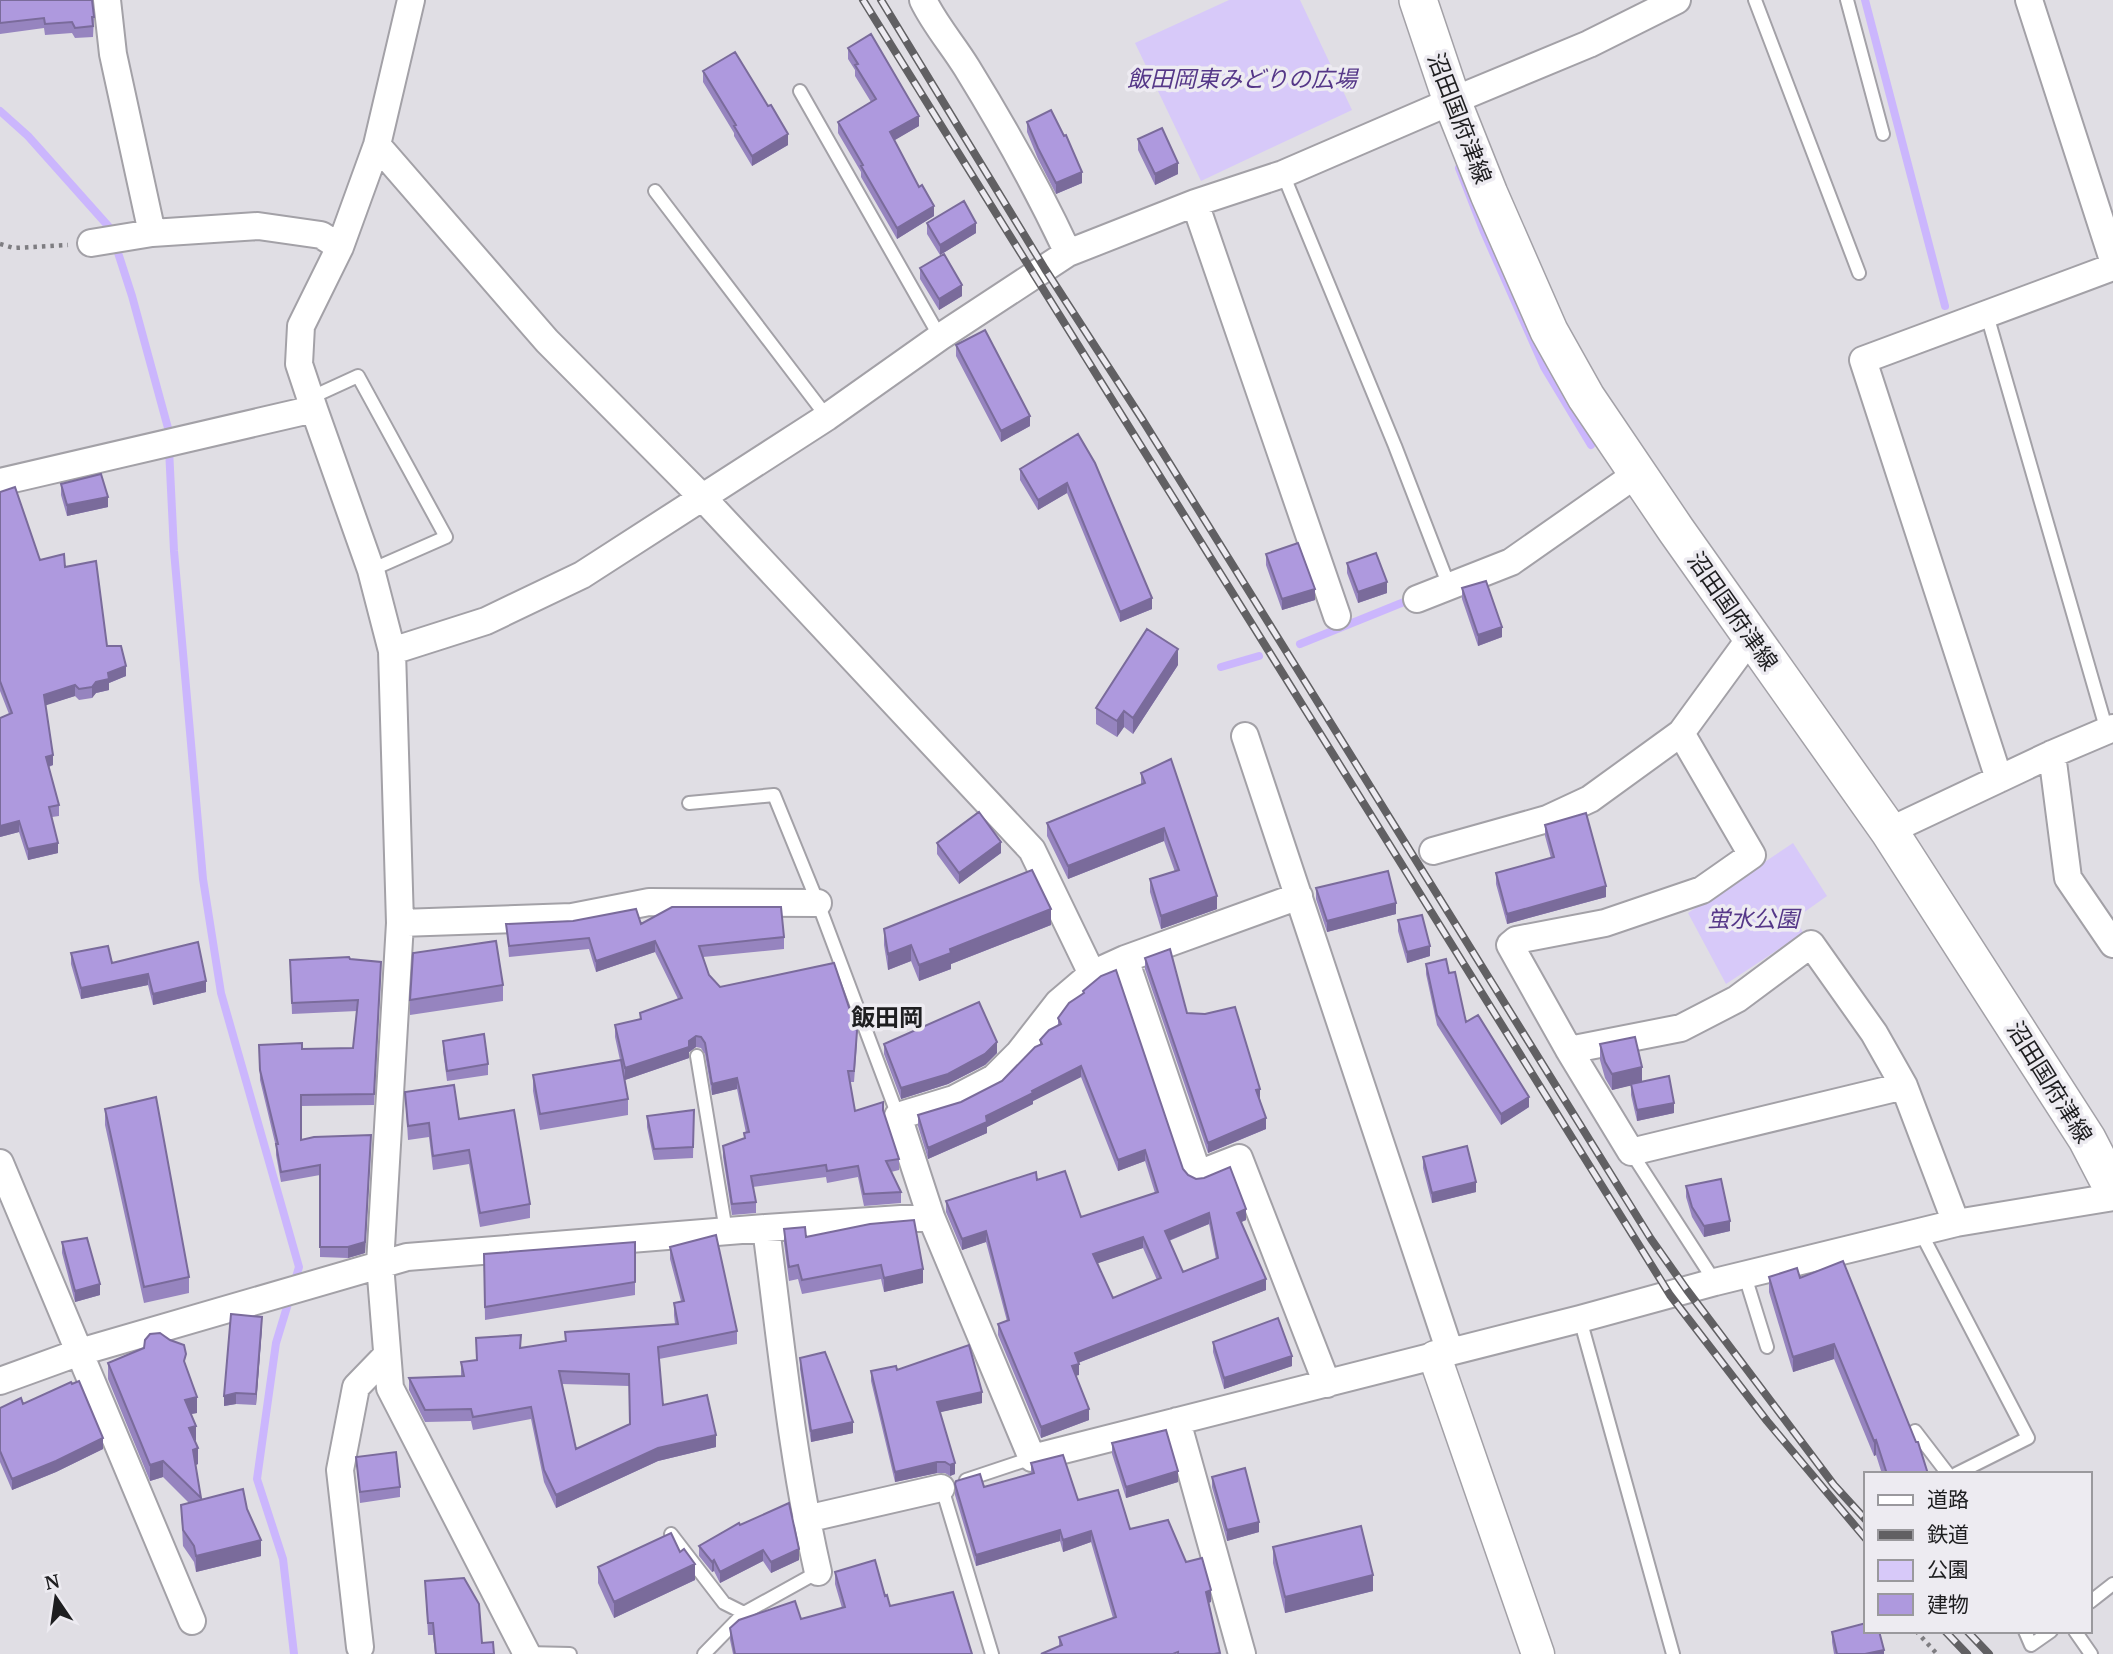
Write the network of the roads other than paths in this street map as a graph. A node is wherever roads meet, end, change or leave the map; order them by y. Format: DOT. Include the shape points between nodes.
graph roads {
  1 [pos="107,0"];
  2 [pos="411,0"];
  3 [pos="923,0"];
  4 [pos="1418,0"];
  5 [pos="1677,0"];
  6 [pos="1755,0"];
  7 [pos="1847,0"];
  8 [pos="2029,0"];
  9 [pos="800,90"];
  10 [pos="1451,101"];
  11 [pos="1883,134"];
  12 [pos="377,145"];
  13 [pos="1283,174"];
  14 [pos="655,191"];
  15 [pos="1195,203"];
  16 [pos="340,247"];
  17 [pos="1068,253"];
  18 [pos="2113,260"];
  19 [pos="2113,267"];
  20 [pos="1859,273"];
  21 [pos="1987,315"];
  22 [pos="940,337"];
  23 [pos="312,404"];
  24 [pos="827,417"];
  25 [pos="1637,473"];
  26 [pos="0,482"];
  27 [pos="703,498"];
  28 [pos="372,570"];
  29 [pos="1449,586"];
  30 [pos="1417,598"];
  31 [pos="1337,616"];
  32 [pos="1751,636"];
  33 [pos="392,651"];
  34 [pos="2110,730"];
  35 [pos="1681,733"];
  36 [pos="1245,736"];
  37 [pos="2052,754"];
  38 [pos="1999,779"];
  39 [pos="689,803"];
  40 [pos="1889,831"];
  41 [pos="1433,851"];
  42 [pos="1299,897"];
  43 [pos="818,903"];
  44 [pos="400,923"];
  45 [pos="2113,944"];
  46 [pos="1125,959"];
  47 [pos="1092,974"];
  48 [pos="1569,1050"];
  49 [pos="697,1056"];
  50 [pos="1904,1086"];
  51 [pos="898,1116"];
  52 [pos="1631,1152"];
  53 [pos="0,1163"];
  54 [pos="2113,1189"];
  55 [pos="2113,1197"];
  56 [pos="931,1217"];
  57 [pos="1956,1223"];
  58 [pos="766,1228"];
  59 [pos="726,1231"];
  60 [pos="1921,1233"];
  61 [pos="380,1264"];
  62 [pos="1745,1276"];
  63 [pos="1715,1282"];
  64 [pos="1580,1319"];
  65 [pos="1767,1347"];
  66 [pos="80,1352"];
  67 [pos="1442,1354"];
  68 [pos="386,1356"];
  69 [pos="0,1381"];
  70 [pos="1327,1384"];
  71 [pos="1177,1421"];
  72 [pos="1915,1431"];
  73 [pos="1032,1458"];
  74 [pos="1946,1472"];
  75 [pos="1960,1472"];
  76 [pos="941,1488"];
  77 [pos="806,1519"];
  78 [pos="671,1534"];
  79 [pos="818,1572"];
  80 [pos="2113,1584"];
  81 [pos="2092,1600"];
  82 [pos="744,1613"];
  83 [pos="192,1621"];
  84 [pos="2026,1633"];
  85 [pos="2048,1633"];
  86 [pos="2077,1633"];
  87 [pos="360,1651"];
  88 [pos="527,1654"];
  89 [pos="570,1654"];
  90 [pos="704,1654"];
  91 [pos="992,1654"];
  92 [pos="1242,1654"];
  93 [pos="1538,1654"];
  94 [pos="1673,1654"];
  95 [pos="2091,1654"];
  1 -- 16 [label="street" via="113,54 118,238 258,226 321,235"];
  2 -- 12 [label="street"];
  3 -- 17 [label="street" via="1038,188"];
  4 -- 10 [label="main road, 沼田国府津線"];
  5 -- 10 [label="street" via="1589,44"];
  6 -- 20 [label="lane"];
  7 -- 11 [label="lane"];
  8 -- 18 [label="street"];
  9 -- 22 [label="lane"];
  10 -- 13 [label="street"];
  10 -- 25 [label="main road, 沼田国府津線" via="1549,331"];
  12 -- 16 [label="street"];
  12 -- 27 [label="street" via="547,341"];
  13 -- 15 [label="street"];
  13 -- 29 [label="lane"];
  14 -- 24 [label="lane"];
  15 -- 17 [label="street"];
  15 -- 31 [label="street"];
  16 -- 23 [label="street" via="301,326 299,364"];
  17 -- 22 [label="street"];
  19 -- 21 [label="street"];
  21 -- 34 [label="lane"];
  21 -- 38 [label="street" via="1863,360"];
  22 -- 24 [label="street"];
  23 -- 26 [label="street"];
  23 -- 28 [label="street"];
  23 -- 28 [label="lane" via="358,376 446,537"];
  24 -- 27 [label="street"];
  25 -- 29 [label="street" via="1511,562"];
  25 -- 32 [label="main road, 沼田国府津線"];
  27 -- 33 [label="street" via="582,575 486,621"];
  27 -- 47 [label="street" via="1032,850"];
  28 -- 33 [label="street"];
  29 -- 30 [label="street"];
  32 -- 35 [label="street"];
  32 -- 40 [label="main road, 沼田国府津線"];
  33 -- 44 [label="street"];
  34 -- 37 [label="street"];
  35 -- 41 [label="street" via="1590,799 1546,819"];
  35 -- 48 [label="street" via="1752,855 1702,890 1605,923 1516,940 1510,945"];
  36 -- 42 [label="street"];
  37 -- 38 [label="street"];
  37 -- 45 [label="street" via="2068,878"];
  38 -- 40 [label="street"];
  39 -- 43 [label="lane" via="774,795"];
  40 -- 54 [label="main road, 沼田国府津線" via="2080,1127"];
  42 -- 46 [label="street"];
  42 -- 67 [label="street"];
  43 -- 44 [label="street" via="649,902 572,917"];
  43 -- 51 [label="lane"];
  44 -- 61 [label="street"];
  46 -- 47 [label="street"];
  46 -- 70 [label="street" via="1198,1174 1240,1158"];
  47 -- 51 [label="street" via="1058,1003 994,1078 954,1099"];
  48 -- 50 [label="street" via="1681,1028 1737,999 1811,944 1874,1033"];
  48 -- 52 [label="street"];
  49 -- 59 [label="lane"];
  50 -- 52 [label="street"];
  50 -- 57 [label="street"];
  51 -- 56 [label="street"];
  52 -- 63 [label="lane"];
  53 -- 66 [label="street"];
  55 -- 57 [label="street"];
  56 -- 58 [label="street"];
  56 -- 73 [label="street"];
  57 -- 60 [label="street"];
  58 -- 59 [label="street"];
  58 -- 77 [label="street"];
  59 -- 61 [label="street" via="407,1257"];
  60 -- 62 [label="street"];
  60 -- 75 [label="lane" via="2028,1438"];
  61 -- 66 [label="street"];
  61 -- 68 [label="street"];
  62 -- 63 [label="street"];
  62 -- 65 [label="lane"];
  63 -- 64 [label="street"];
  64 -- 67 [label="street"];
  64 -- 94 [label="lane"];
  66 -- 69 [label="street"];
  66 -- 83 [label="street"];
  67 -- 70 [label="street"];
  67 -- 93 [label="street"];
  68 -- 87 [label="street" via="356,1387 340,1470"];
  68 -- 88 [label="street" via="390,1388"];
  70 -- 71 [label="street"];
  71 -- 73 [label="street"];
  71 -- 92 [label="street"];
  72 -- 74 [label="lane"];
  73 -- 76 [label="lane"];
  76 -- 77 [label="street"];
  76 -- 91 [label="lane"];
  77 -- 79 [label="street"];
  78 -- 82 [label="lane" via="724,1603"];
  79 -- 82 [label="lane"];
  80 -- 81 [label="lane"];
  82 -- 90 [label="lane"];
  84 -- 85 [label="lane" via="2031,1645"];
  86 -- 95 [label="lane"];
  88 -- 89 [label="lane"];
}
